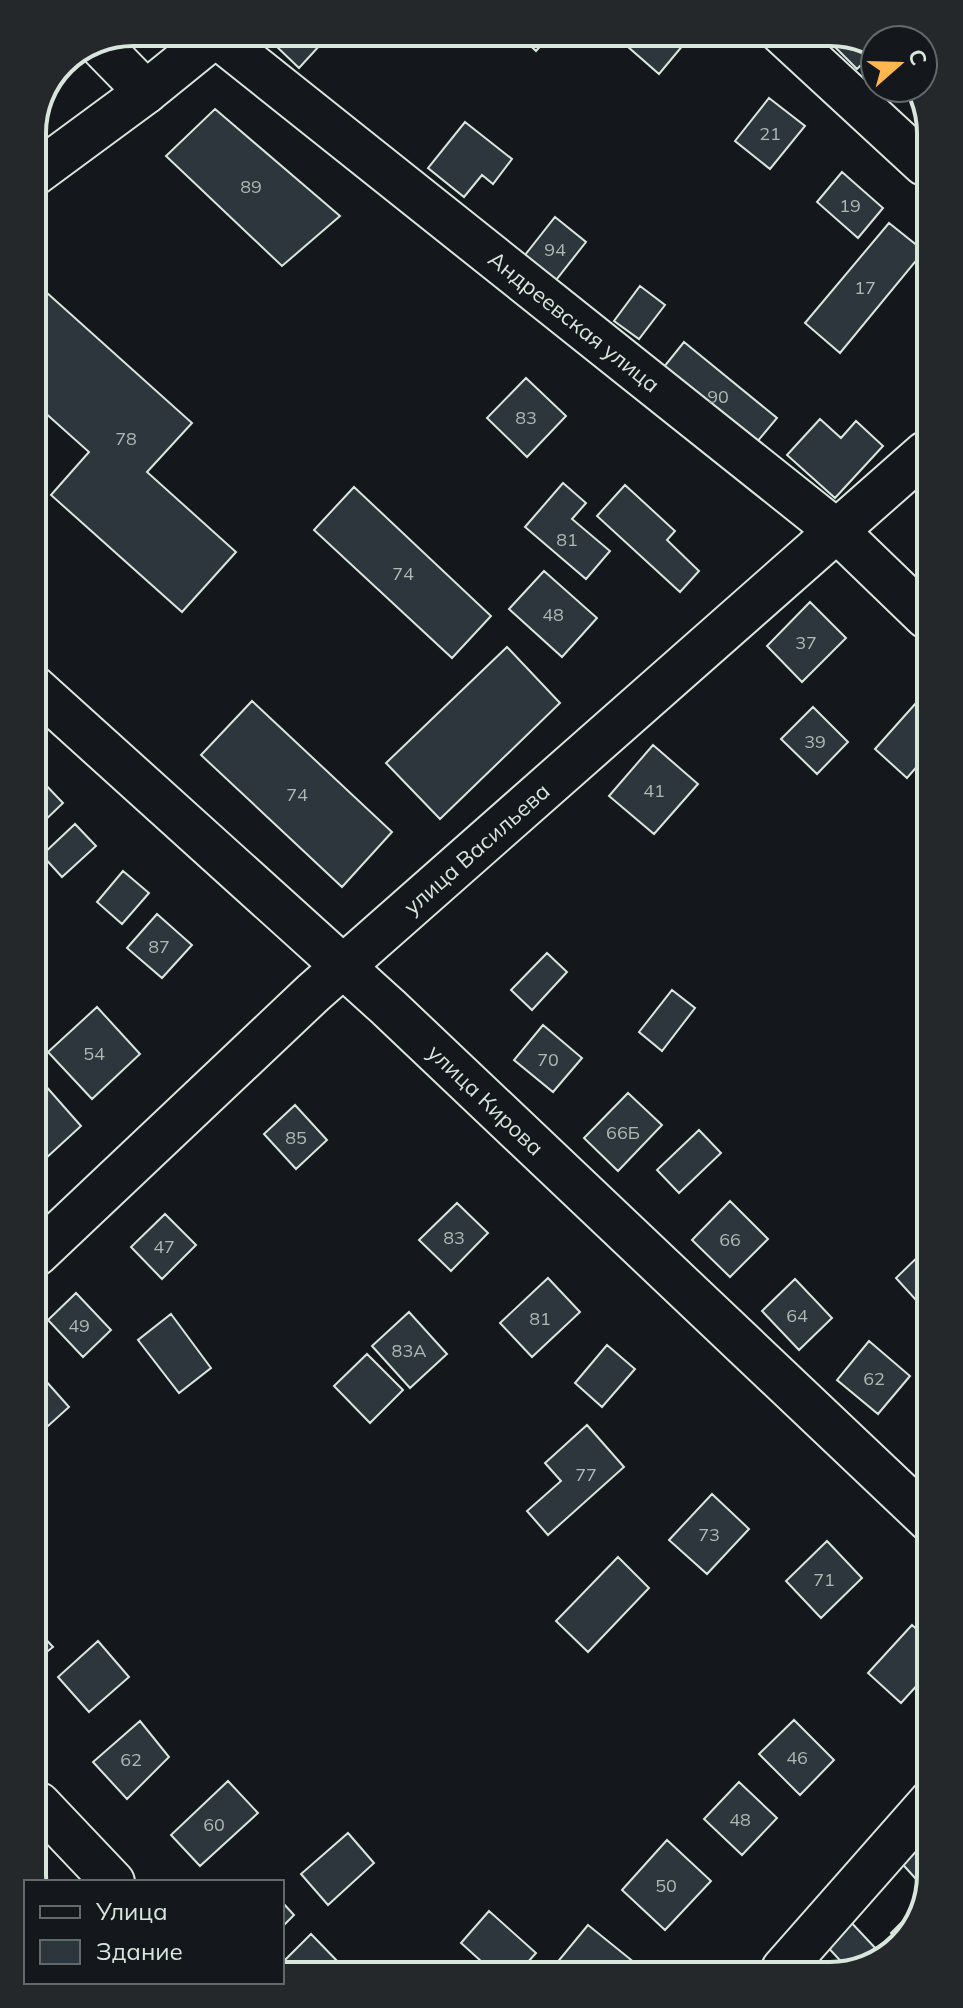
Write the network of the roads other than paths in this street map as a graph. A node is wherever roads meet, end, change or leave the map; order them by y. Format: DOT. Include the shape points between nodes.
graph roads {
  1 [pos="203,46"];
  2 [pos="233,46"];
  3 [pos="796,46"];
  4 [pos="106,51"];
  5 [pos="146,92"];
  6 [pos="917,158"];
  7 [pos="46,166"];
  8 [pos="917,460"];
  9 [pos="838,532"];
  10 [pos="917,608"];
  11 [pos="46,698"];
  12 [pos="344,968"];
  13 [pos="46,1245"];
  14 [pos="917,1509"];
  15 [pos="46,1811"];
  16 [pos="917,1817"];
  17 [pos="111,1880"];
  18 [pos="789,1962"];
  1 -- 5 [label="street"];
  2 -- 9 [label="street, Андреевская улица"];
  3 -- 6 [label="street"];
  4 -- 5 [label="street"];
  5 -- 7 [label="street"];
  8 -- 9 [label="street, улица Васильева"];
  9 -- 10 [label="street, Андреевская улица"];
  9 -- 12 [label="street, улица Васильева"];
  11 -- 12 [label="street, улица Кирова"];
  12 -- 13 [label="street, улица Васильева"];
  12 -- 14 [label="street, улица Кирова"];
  15 -- 17 [label="street"];
  16 -- 18 [label="street"];
}
